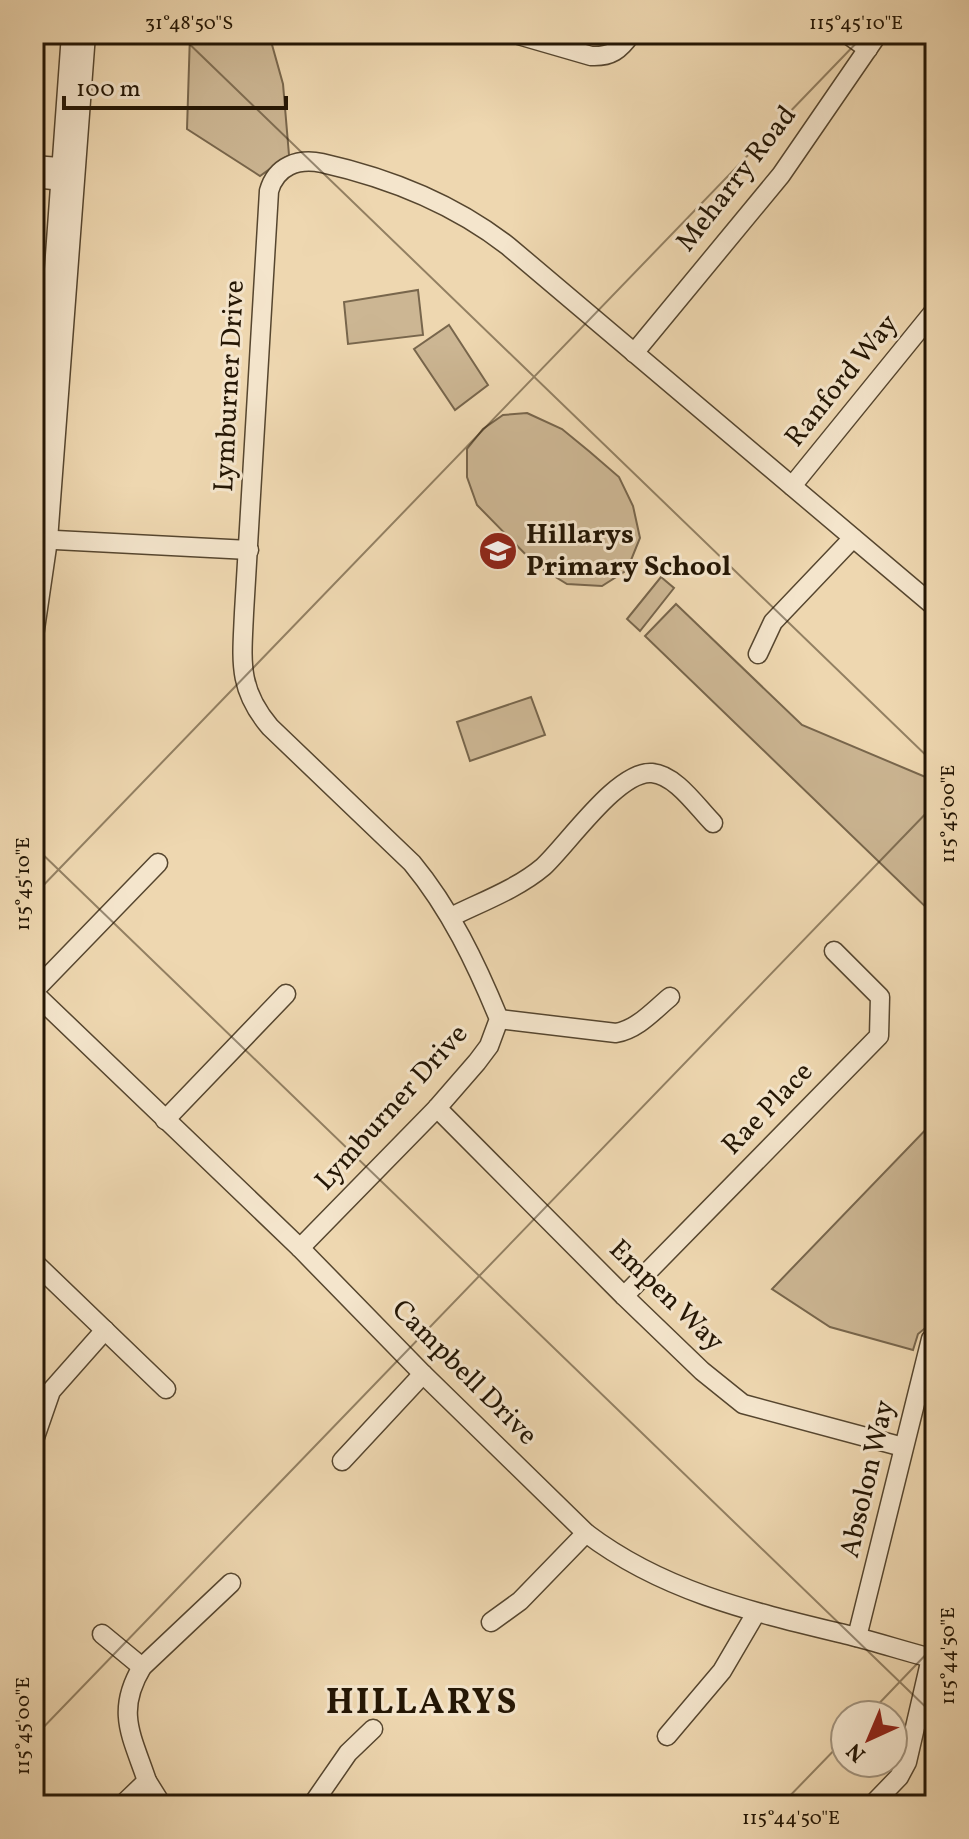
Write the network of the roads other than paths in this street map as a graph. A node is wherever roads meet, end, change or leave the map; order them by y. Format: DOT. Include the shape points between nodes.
graph roads {
  1 [pos="71,34"];
  2 [pos="86,34"];
  3 [pos="515,34"];
  4 [pos="631,34"];
  5 [pos="847,34"];
  6 [pos="873,41"];
  7 [pos="34,165"];
  8 [pos="68,174"];
  9 [pos="34,178"];
  10 [pos="932,321"];
  11 [pos="634,353"];
  12 [pos="46,384"];
  13 [pos="792,486"];
  14 [pos="853,538"];
  15 [pos="39,541"];
  16 [pos="249,550"];
  17 [pos="935,607"];
  18 [pos="34,636"];
  19 [pos="758,654"];
  20 [pos="713,823"];
  21 [pos="158,863"];
  22 [pos="451,917"];
  23 [pos="834,951"];
  24 [pos="34,992"];
  25 [pos="286,994"];
  26 [pos="670,997"];
  27 [pos="499,1019"];
  28 [pos="437,1108"];
  29 [pos="165,1120"];
  30 [pos="300,1248"];
  31 [pos="36,1264"];
  32 [pos="624,1296"];
  33 [pos="105,1330"];
  34 [pos="935,1335"];
  35 [pos="423,1374"];
  36 [pos="166,1389"];
  37 [pos="34,1440"];
  38 [pos="903,1447"];
  39 [pos="342,1461"];
  40 [pos="586,1533"];
  41 [pos="231,1583"];
  42 [pos="756,1613"];
  43 [pos="491,1622"];
  44 [pos="102,1634"];
  45 [pos="857,1637"];
  46 [pos="933,1658"];
  47 [pos="142,1667"];
  48 [pos="373,1729"];
  49 [pos="667,1736"];
  50 [pos="147,1781"];
  51 [pos="122,1805"];
  52 [pos="162,1805"];
  53 [pos="312,1805"];
  54 [pos="872,1805"];
  1 -- 8 [label="street"];
  2 -- 8 [label="street"];
  3 -- 4 [label="street" via="602,57 613,54"];
  5 -- 6 [label="street"];
  6 -- 11 [label="street, Meharry Road" via="781,175"];
  7 -- 8 [label="street"];
  8 -- 9 [label="street"];
  8 -- 12 [label="street"];
  10 -- 13 [label="street, Ranford Way"];
  11 -- 13 [label="street, Lymburner Drive"];
  11 -- 16 [label="street, Lymburner Drive" via="460,212 345,168 308,160 285,167 269,191"];
  12 -- 15 [label="street"];
  13 -- 14 [label="street, Lymburner Drive"];
  14 -- 17 [label="street, Lymburner Drive"];
  14 -- 19 [label="street" via="773,622"];
  15 -- 16 [label="street"];
  15 -- 18 [label="street"];
  16 -- 22 [label="street, Lymburner Drive" via="242,666 252,702 270,727 412,863"];
  20 -- 22 [label="street" via="663,775 636,776 534,874"];
  21 -- 24 [label="street"];
  22 -- 27 [label="street, Lymburner Drive"];
  23 -- 32 [label="street, Rae Place" via="880,997 879,1036"];
  24 -- 29 [label="street, Campbell Drive"];
  25 -- 29 [label="street"];
  26 -- 27 [label="street" via="637,1024 616,1033"];
  27 -- 28 [label="street, Lymburner Drive" via="489,1046"];
  28 -- 30 [label="street, Lymburner Drive"];
  28 -- 32 [label="street, Empen Way"];
  29 -- 30 [label="street, Campbell Drive"];
  30 -- 35 [label="street, Campbell Drive"];
  31 -- 33 [label="street"];
  32 -- 38 [label="street, Empen Way" via="743,1404"];
  33 -- 36 [label="street"];
  33 -- 37 [label="street" via="51,1391"];
  34 -- 38 [label="street, Absolon Way"];
  35 -- 39 [label="street"];
  35 -- 40 [label="street, Campbell Drive"];
  38 -- 45 [label="street, Absolon Way"];
  40 -- 42 [label="street, Campbell Drive" via="656,1577"];
  40 -- 43 [label="street" via="520,1601"];
  41 -- 47 [label="street"];
  42 -- 45 [label="street, Campbell Drive"];
  42 -- 49 [label="street" via="722,1671"];
  44 -- 47 [label="street"];
  45 -- 46 [label="street, Campbell Drive"];
  46 -- 54 [label="street" via="907,1762"];
  47 -- 50 [label="street" via="132,1684 127,1714"];
  48 -- 53 [label="street" via="348,1753"];
  50 -- 51 [label="street"];
  50 -- 52 [label="street"];
}
